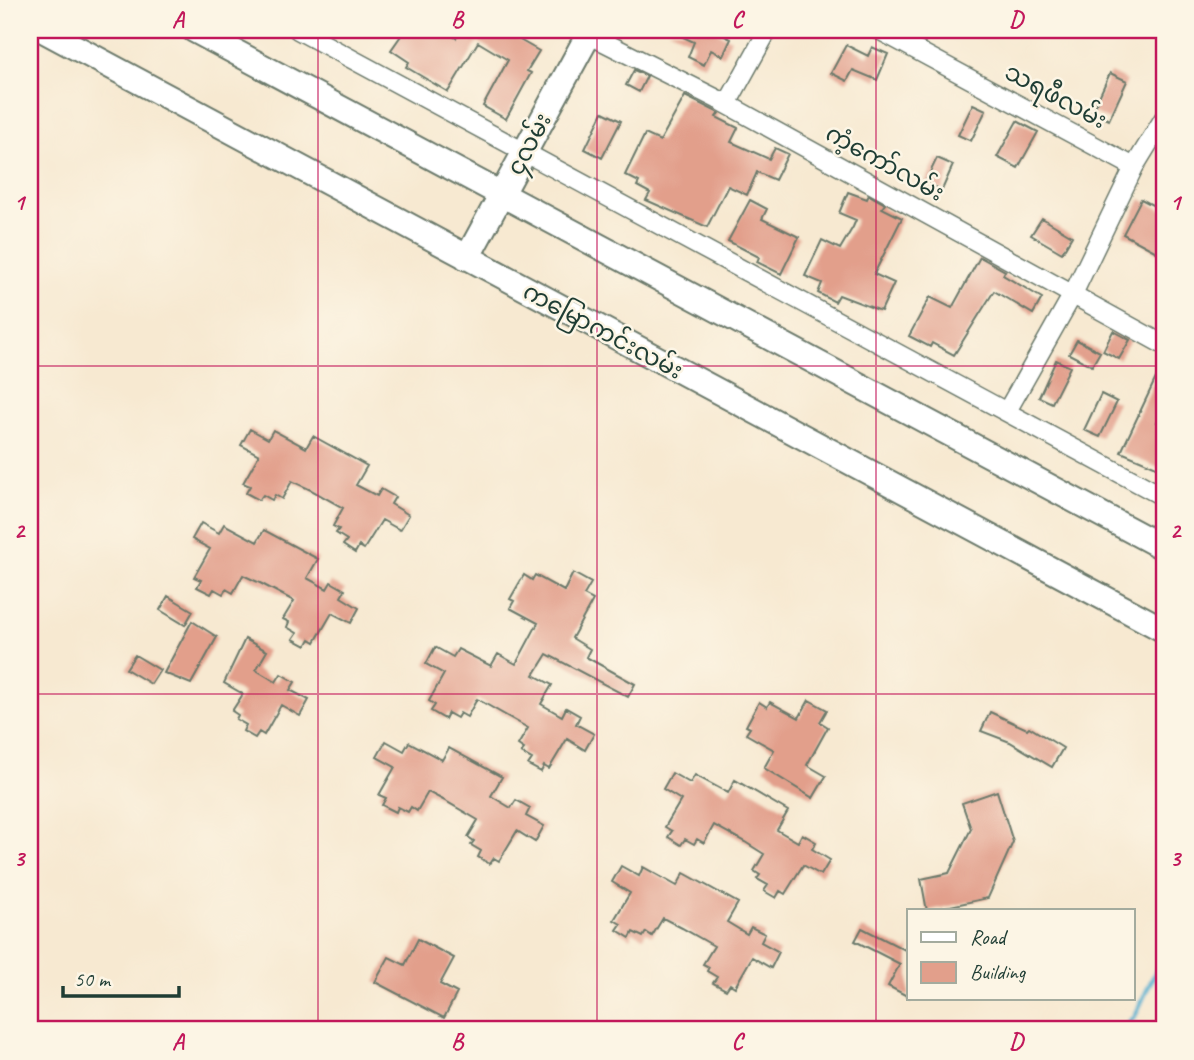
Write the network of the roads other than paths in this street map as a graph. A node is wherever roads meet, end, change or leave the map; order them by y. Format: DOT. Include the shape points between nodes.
graph roads {
  1 [pos="43,30"];
  2 [pos="194,30"];
  3 [pos="298,30"];
  4 [pos="768,30"];
  5 [pos="879,30"];
  6 [pos="586,31"];
  7 [pos="727,104"];
  8 [pos="1164,118"];
  9 [pos="526,150"];
  10 [pos="1134,167"];
  11 [pos="502,195"];
  12 [pos="467,258"];
  13 [pos="1073,294"];
  14 [pos="1164,345"];
  15 [pos="1007,411"];
  16 [pos="1164,497"];
  17 [pos="1164,548"];
  18 [pos="1164,630"];
  1 -- 12 [label="main road, ကမြောကင်းလမ်း"];
  2 -- 11 [label="main road"];
  3 -- 9 [label="street"];
  4 -- 7 [label="street"];
  5 -- 10 [label="street, သရဖီလမ်း"];
  6 -- 7 [label="street, ကံ့ကော်လမ်း"];
  6 -- 9 [label="main road, ၄လမ်း"];
  7 -- 13 [label="street, ကံ့ကော်လမ်း"];
  8 -- 10 [label="street"];
  9 -- 11 [label="main road, ၄လမ်း"];
  9 -- 15 [label="street"];
  10 -- 13 [label="street"];
  11 -- 12 [label="main road, ၄လမ်း"];
  11 -- 17 [label="main road"];
  12 -- 18 [label="main road, ကမြောကင်းလမ်း"];
  13 -- 14 [label="street, ကံ့ကော်လမ်း"];
  13 -- 15 [label="street"];
  15 -- 16 [label="street"];
}
